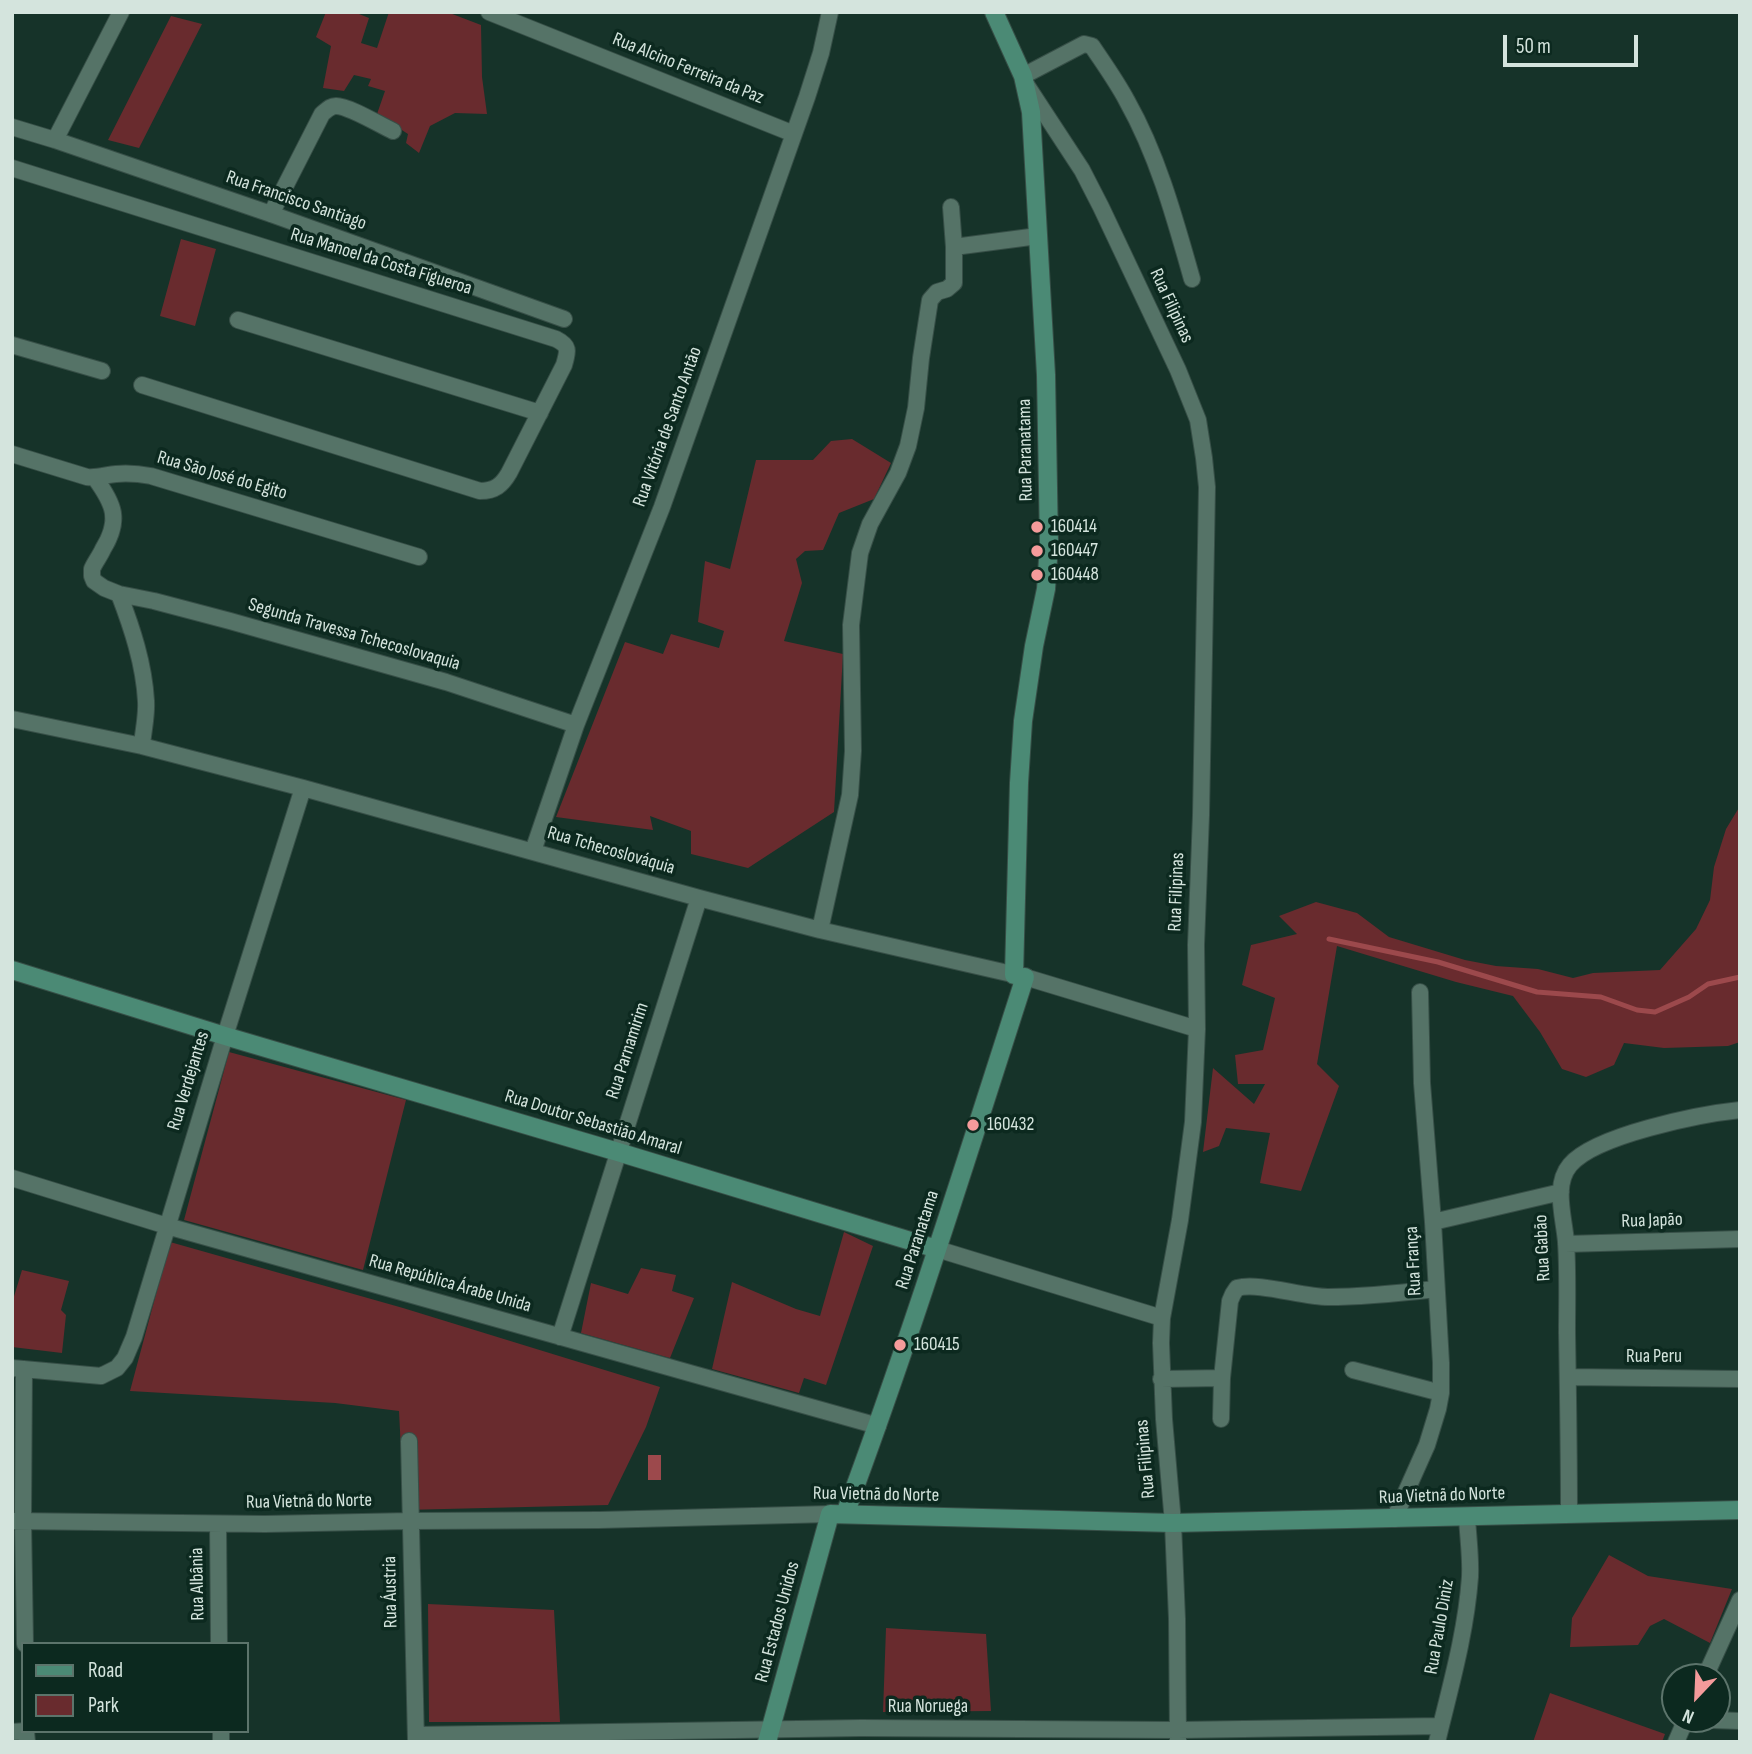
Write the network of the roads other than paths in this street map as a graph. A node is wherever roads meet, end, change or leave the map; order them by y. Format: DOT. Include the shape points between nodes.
graph roads {
  1 [pos="121,12"];
  2 [pos="489,12"];
  3 [pos="830,12"];
  4 [pos="994,12"];
  5 [pos="1024,80"];
  6 [pos="12,127"];
  7 [pos="393,131"];
  8 [pos="794,134"];
  9 [pos="55,140"];
  10 [pos="12,168"];
  11 [pos="951,207"];
  12 [pos="271,214"];
  13 [pos="1038,236"];
  14 [pos="954,247"];
  15 [pos="1192,279"];
  16 [pos="564,319"];
  17 [pos="238,320"];
  18 [pos="12,345"];
  19 [pos="102,371"];
  20 [pos="142,386"];
  21 [pos="540,413"];
  22 [pos="12,454"];
  23 [pos="95,478"];
  24 [pos="419,557"];
  25 [pos="119,594"];
  26 [pos="12,719"];
  27 [pos="576,725"];
  28 [pos="142,746"];
  29 [pos="303,788"];
  30 [pos="533,851"];
  31 [pos="699,898"];
  32 [pos="820,930"];
  33 [pos="12,970"];
  34 [pos="1019,976"];
  35 [pos="1420,992"];
  36 [pos="1197,1029"];
  37 [pos="225,1036"];
  38 [pos="1740,1110"];
  39 [pos="618,1152"];
  40 [pos="12,1178"];
  41 [pos="1560,1192"];
  42 [pos="1433,1222"];
  43 [pos="167,1226"];
  44 [pos="1740,1239"];
  45 [pos="1566,1244"];
  46 [pos="937,1249"];
  47 [pos="1436,1289"];
  48 [pos="1162,1318"];
  49 [pos="560,1337"];
  50 [pos="18,1368"];
  51 [pos="1353,1370"];
  52 [pos="1568,1377"];
  53 [pos="1161,1378"];
  54 [pos="1222,1378"];
  55 [pos="1740,1378"];
  56 [pos="1440,1393"];
  57 [pos="1222,1419"];
  58 [pos="878,1426"];
  59 [pos="410,1441"];
  60 [pos="1740,1510"];
  61 [pos="1569,1513"];
  62 [pos="838,1514"];
  63 [pos="1467,1517"];
  64 [pos="1395,1519"];
  65 [pos="18,1520"];
  66 [pos="410,1521"];
  67 [pos="1173,1523"];
  68 [pos="218,1524"];
  69 [pos="1740,1600"];
  70 [pos="25,1642"];
  71 [pos="219,1642"];
  72 [pos="1711,1663"];
  73 [pos="1439,1734"];
  74 [pos="768,1736"];
  75 [pos="1178,1736"];
  76 [pos="416,1738"];
  1 -- 9 [label="street"];
  2 -- 8 [label="street, Rua Alcino Ferreira da Paz"];
  3 -- 8 [label="street, Rua Vitória de Santo Antão"];
  4 -- 5 [label="street, Rua Paranatama"];
  5 -- 13 [label="street, Rua Paranatama" via="1032,122"];
  5 -- 15 [label="street" via="1084,44 1092,46 1145,138"];
  5 -- 36 [label="street, Rua Filipinas" via="1082,170 1198,420 1207,487"];
  6 -- 9 [label="street, Rua Francisco Santiago"];
  7 -- 12 [label="street" via="346,108 329,108"];
  8 -- 27 [label="street, Rua Vitória de Santo Antão" via="662,507"];
  9 -- 12 [label="street, Rua Francisco Santiago"];
  10 -- 21 [label="street, Rua Manoel da Costa Figueroa" via="556,339 564,343 567,354"];
  11 -- 14 [label="street"];
  12 -- 16 [label="street, Rua Francisco Santiago"];
  13 -- 14 [label="street"];
  13 -- 34 [label="street, Rua Paranatama" via="1049,544 1046,589 1023,721"];
  14 -- 32 [label="street" via="954,283 930,300 908,446 860,553 851,625 850,795"];
  17 -- 21 [label="street"];
  18 -- 19 [label="street"];
  20 -- 21 [label="street, Rua Manoel da Costa Figueroa" via="480,491 503,484"];
  22 -- 23 [label="street, Rua São José do Egito"];
  23 -- 24 [label="street, Rua São José do Egito" via="134,473 151,476"];
  23 -- 25 [label="street" via="114,517 92,576"];
  25 -- 27 [label="street, Segunda Travessa Tchecoslovaquia" via="446,682"];
  25 -- 28 [label="street" via="142,671 146,704"];
  26 -- 28 [label="street, Rua Tchecoslováquia"];
  27 -- 30 [label="street, Rua Vitória de Santo Antão"];
  28 -- 29 [label="street, Rua Tchecoslováquia"];
  29 -- 30 [label="street, Rua Tchecoslováquia"];
  29 -- 37 [label="street, Rua Verdejantes"];
  30 -- 31 [label="street, Rua Tchecoslováquia"];
  31 -- 32 [label="street, Rua Tchecoslováquia"];
  31 -- 39 [label="street, Rua Parnamirim"];
  32 -- 34 [label="street, Rua Tchecoslováquia"];
  33 -- 37 [label="street, Rua Doutor Sebastião Amaral"];
  34 -- 36 [label="street, Rua Tchecoslováquia"];
  34 -- 46 [label="street, Rua Paranatama"];
  35 -- 42 [label="street, Rua França"];
  36 -- 48 [label="street, Rua Filipinas" via="1193,1122"];
  37 -- 39 [label="street, Rua Doutor Sebastião Amaral"];
  37 -- 43 [label="street, Rua Verdejantes"];
  38 -- 41 [label="street, Rua Gabão" via="1676,1121 1599,1145 1569,1166"];
  39 -- 46 [label="street, Rua Doutor Sebastião Amaral"];
  39 -- 49 [label="street, Rua Parnamirim"];
  40 -- 43 [label="street, Rua República Árabe Unida"];
  41 -- 42 [label="street"];
  41 -- 45 [label="street, Rua Gabão"];
  42 -- 47 [label="street, Rua França"];
  43 -- 49 [label="street, Rua República Árabe Unida"];
  43 -- 50 [label="street, Rua Verdejantes" via="134,1338 117,1368 100,1376"];
  44 -- 45 [label="street, Rua Japão"];
  45 -- 52 [label="street, Rua Gabão"];
  46 -- 48 [label="street, Rua Doutor Sebastião Amaral"];
  46 -- 58 [label="street, Rua Paranatama"];
  47 -- 54 [label="street" via="1327,1297 1237,1289 1230,1301"];
  47 -- 56 [label="street, Rua França"];
  48 -- 53 [label="street, Rua Filipinas"];
  49 -- 58 [label="street, Rua República Árabe Unida"];
  50 -- 65 [label="street"];
  51 -- 56 [label="street"];
  52 -- 55 [label="street, Rua Peru"];
  52 -- 61 [label="street, Rua Gabão"];
  53 -- 54 [label="street"];
  53 -- 67 [label="street, Rua Filipinas"];
  54 -- 57 [label="street"];
  56 -- 64 [label="street, Rua França" via="1427,1445"];
  58 -- 62 [label="street, Rua Paranatama"];
  59 -- 66 [label="street, Rua Áustria"];
  60 -- 61 [label="street, Rua Vietnã do Norte"];
  61 -- 63 [label="street, Rua Vietnã do Norte"];
  62 -- 66 [label="street, Rua Vietnã do Norte"];
  62 -- 67 [label="street, Rua Vietnã do Norte"];
  62 -- 74 [label="street, Rua Estados Unidos"];
  63 -- 64 [label="street, Rua Vietnã do Norte"];
  63 -- 73 [label="street, Rua Paulo Diniz" via="1470,1575"];
  64 -- 67 [label="street, Rua Vietnã do Norte"];
  65 -- 68 [label="street, Rua Vietnã do Norte"];
  65 -- 70 [label="street"];
  66 -- 68 [label="street, Rua Vietnã do Norte"];
  66 -- 76 [label="street, Rua Áustria"];
  67 -- 75 [label="street, Rua Filipinas"];
  68 -- 71 [label="street, Rua Albânia"];
  69 -- 72 [label="street"];
  73 -- 75 [label="street, Rua Noruega"];
  74 -- 75 [label="street, Rua Noruega" via="875,1728"];
  74 -- 76 [label="street, Rua Noruega"];
}
